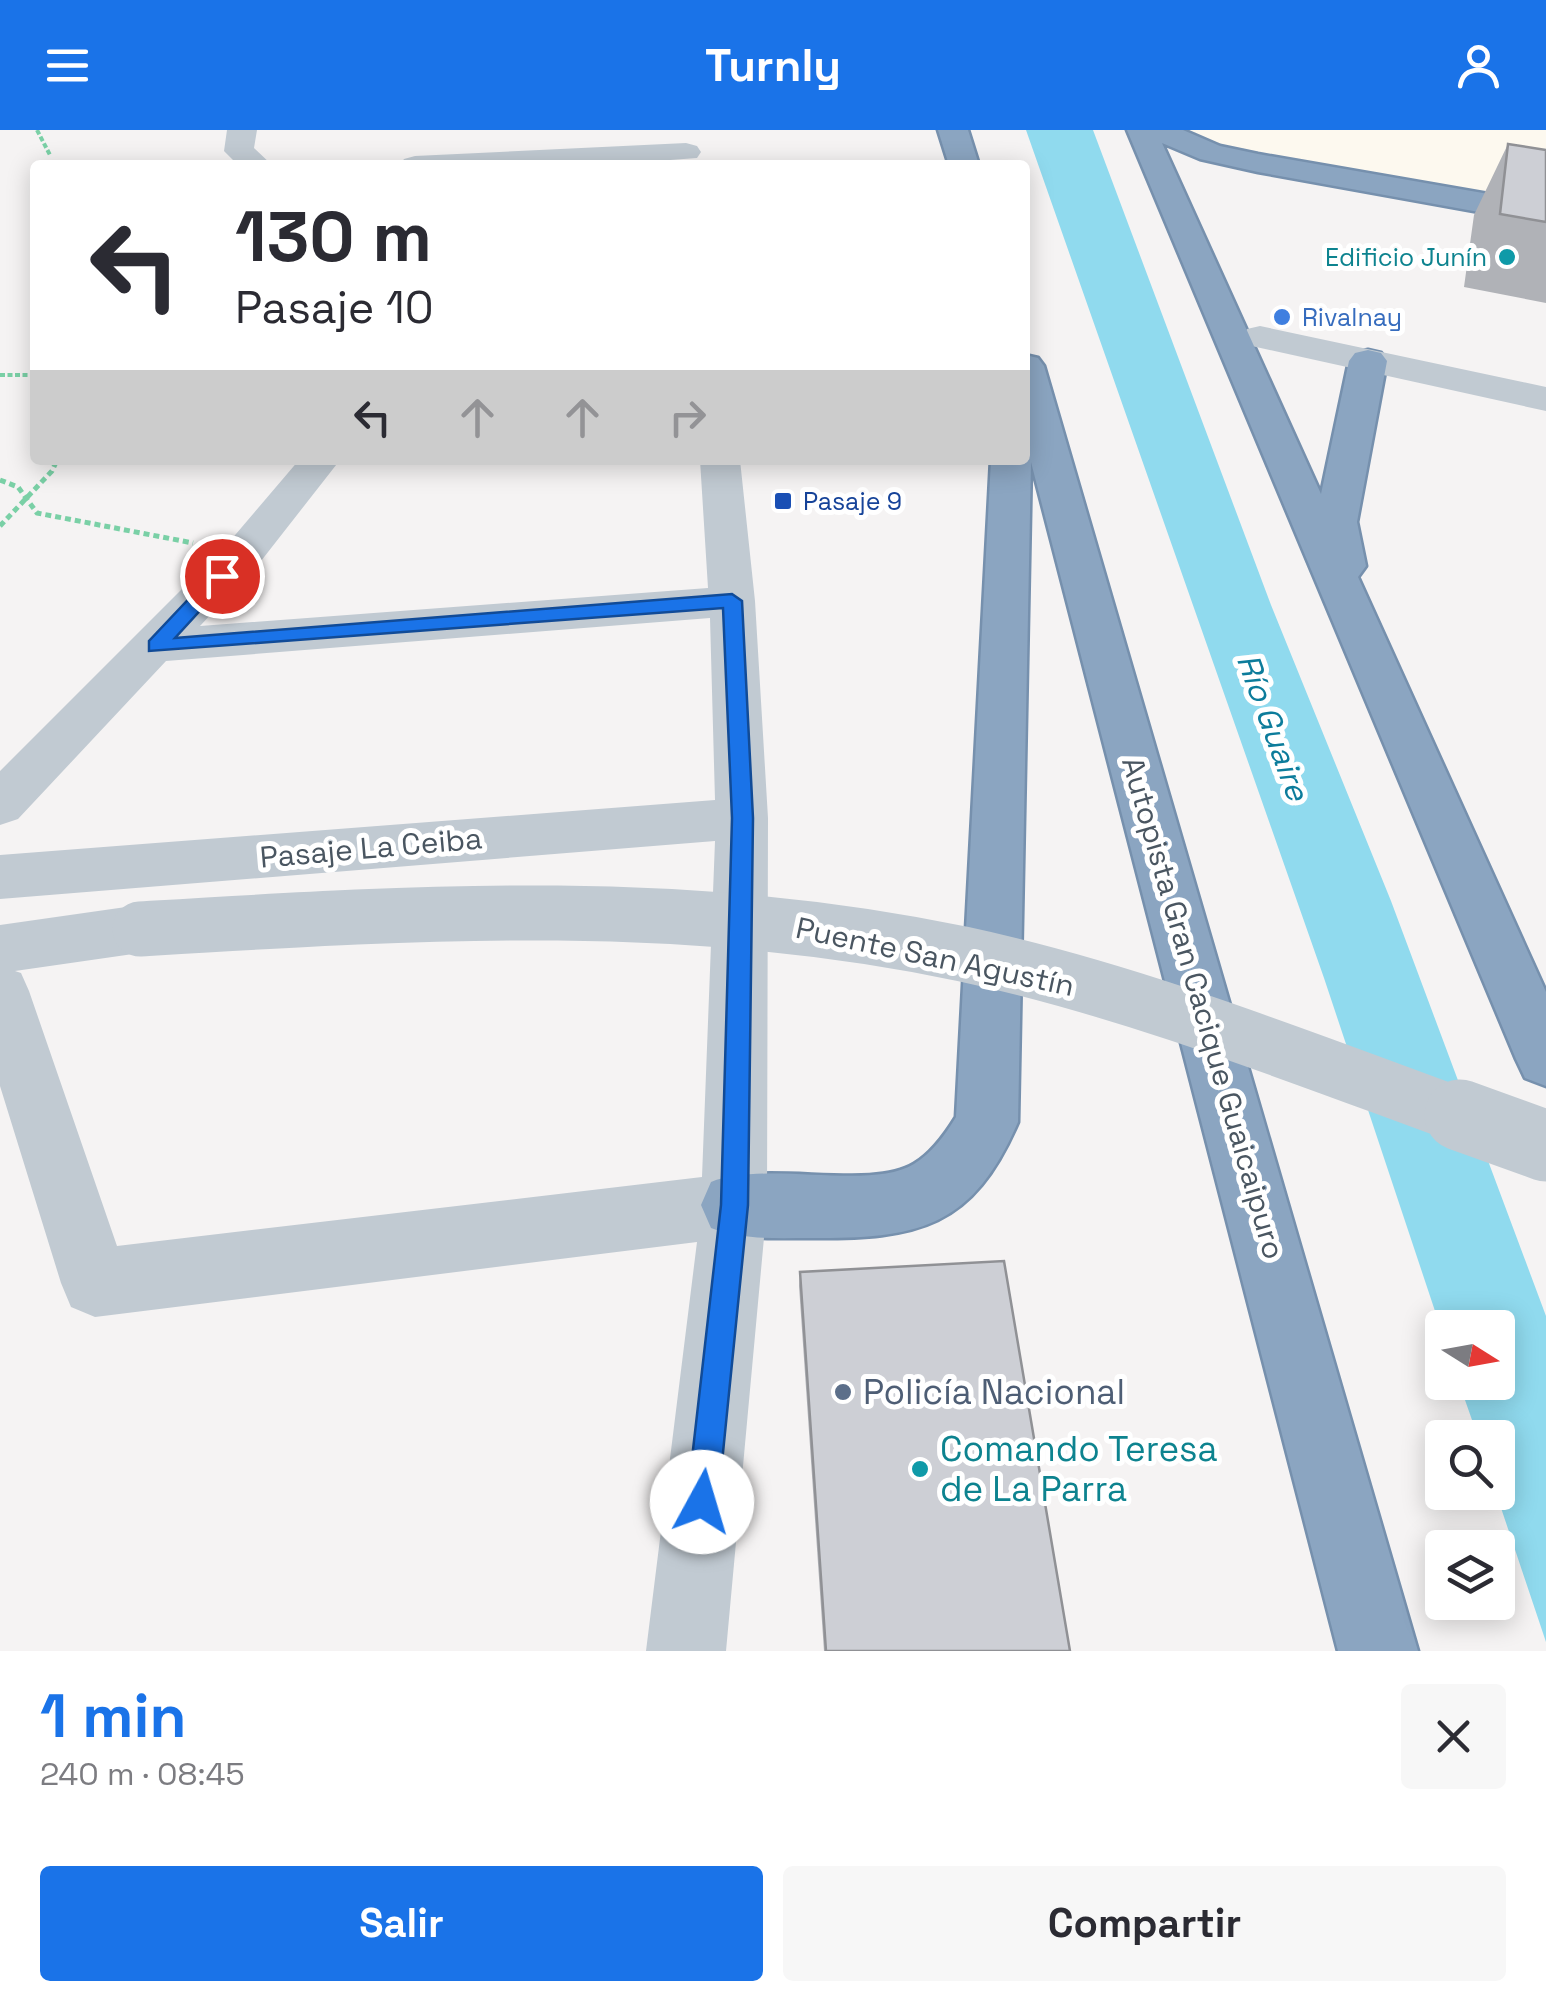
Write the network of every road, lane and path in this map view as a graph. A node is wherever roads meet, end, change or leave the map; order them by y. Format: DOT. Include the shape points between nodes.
graph roads {
  1 [pos="37,130"];
  2 [pos="242,130"];
  3 [pos="953,130"];
  4 [pos="1142,130"];
  5 [pos="1158,130"];
  6 [pos="686,149"];
  7 [pos="50,154"];
  8 [pos="251,160"];
  9 [pos="500,160"];
  10 [pos="962,160"];
  11 [pos="1546,214"];
  12 [pos="1260,336"];
  13 [pos="1368,360"];
  14 [pos="30,374"];
  15 [pos="0,375"];
  16 [pos="1030,384"];
  17 [pos="1546,400"];
  18 [pos="53,465"];
  19 [pos="316,465"];
  20 [pos="720,465"];
  21 [pos="1010,465"];
  22 [pos="0,480"];
  23 [pos="25,498"];
  24 [pos="0,526"];
  25 [pos="244,552"];
  26 [pos="732,601"];
  27 [pos="1356,628"];
  28 [pos="156,646"];
  29 [pos="0,805"];
  30 [pos="742,818"];
  31 [pos="0,877"];
  32 [pos="0,949"];
  33 [pos="0,991"];
  34 [pos="1546,1059"];
  35 [pos="1546,1146"];
  36 [pos="734,1205"];
  37 [pos="686,1651"];
  38 [pos="1378,1651"];
  1 -- 7 [label="path"];
  2 -- 8 [label="street" via="239,151"];
  3 -- 10 [label="highway"];
  4 -- 27 [label="highway"];
  5 -- 11 [label="highway" via="1258,163"];
  6 -- 9 [label="street"];
  12 -- 13 [label="street"];
  13 -- 17 [label="street"];
  13 -- 27 [label="highway" via="1336,522"];
  14 -- 15 [label="path"];
  16 -- 38 [label="highway, Autopista Gran Cacique Guaicaipuro"];
  18 -- 23 [label="path"];
  19 -- 25 [label="street"];
  20 -- 26 [label="street"];
  21 -- 36 [label="highway" via="987,1122 970,1156 913,1198"];
  22 -- 23 [label="path"];
  23 -- 24 [label="path"];
  23 -- 25 [label="path" via="37,513"];
  25 -- 28 [label="street"];
  26 -- 28 [label="street"];
  26 -- 30 [label="street"];
  27 -- 34 [label="highway"];
  28 -- 29 [label="street"];
  30 -- 31 [label="street, Pasaje La Ceiba"];
  30 -- 36 [label="street"];
  32 -- 35 [label="street, Puente San Agustín, bridge" via="140,928 464,911 724,918 871,938 1036,972"];
  33 -- 36 [label="street" via="95,1283"];
  36 -- 37 [label="street"];
}
